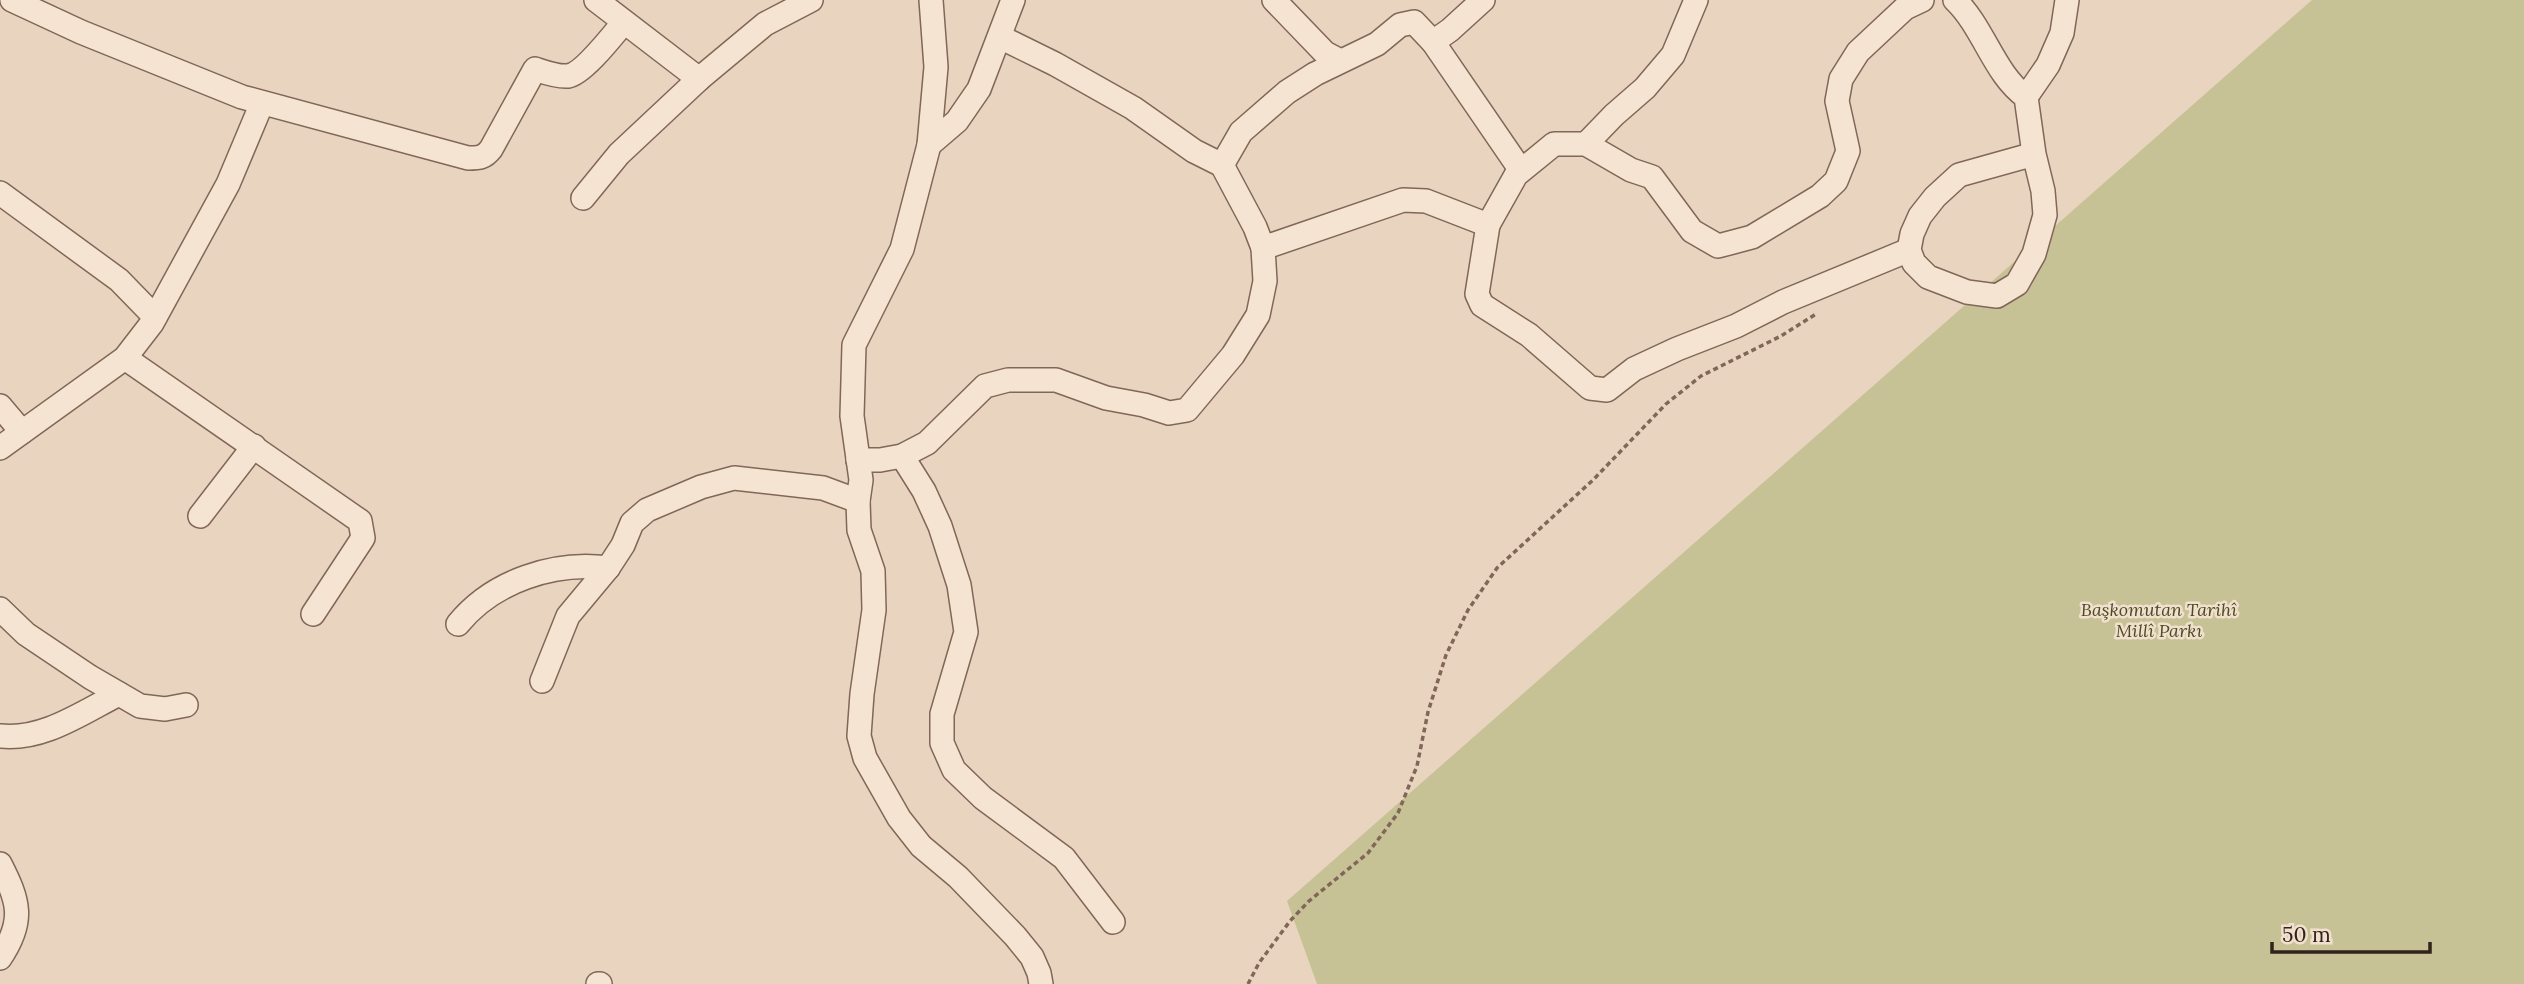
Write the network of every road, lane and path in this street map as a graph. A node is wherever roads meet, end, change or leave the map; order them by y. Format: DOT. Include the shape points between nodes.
graph roads {
  1 [pos="12,0"];
  2 [pos="596,0"];
  3 [pos="811,0"];
  4 [pos="931,0"];
  5 [pos="1013,0"];
  6 [pos="1274,0"];
  7 [pos="1483,0"];
  8 [pos="1696,0"];
  9 [pos="1922,0"];
  10 [pos="1955,0"];
  11 [pos="2067,0"];
  12 [pos="624,22"];
  13 [pos="1000,37"];
  14 [pos="1433,42"];
  15 [pos="1340,61"];
  16 [pos="699,79"];
  17 [pos="2026,97"];
  18 [pos="262,103"];
  19 [pos="1586,144"];
  20 [pos="929,145"];
  21 [pos="2034,154"];
  22 [pos="1222,165"];
  23 [pos="1520,169"];
  24 [pos="0,193"];
  25 [pos="583,198"];
  26 [pos="1488,226"];
  27 [pos="1263,248"];
  28 [pos="1909,250"];
  29 [pos="1826,284"];
  30 [pos="155,317"];
  31 [pos="125,358"];
  32 [pos="0,406"];
  33 [pos="22,432"];
  34 [pos="254,446"];
  35 [pos="0,448"];
  36 [pos="902,456"];
  37 [pos="858,460"];
  38 [pos="858,501"];
  39 [pos="200,516"];
  40 [pos="608,568"];
  41 [pos="0,609"];
  42 [pos="313,614"];
  43 [pos="458,624"];
  44 [pos="542,681"];
  45 [pos="120,694"];
  46 [pos="186,705"];
  47 [pos="0,736"];
  48 [pos="0,864"];
  49 [pos="1113,922"];
  50 [pos="0,958"];
  51 [pos="1041,984"];
  52 [pos="1248,984"];
  1 -- 18 [label="street" via="141,57"];
  2 -- 12 [label="street"];
  3 -- 16 [label="street" via="765,24"];
  4 -- 20 [label="street" via="936,67"];
  5 -- 13 [label="street"];
  6 -- 15 [label="street" via="1325,53"];
  7 -- 14 [label="street"];
  8 -- 19 [label="street" via="1673,55"];
  9 -- 19 [label="street" via="1905,8 1858,52 1841,79 1837,102 1848,151 1836,181 1820,196 1752,237 1718,246 1692,231 1652,177"];
  10 -- 17 [label="street" via="1970,14 2011,83"];
  11 -- 17 [label="street" via="2062,33"];
  12 -- 16 [label="street"];
  12 -- 18 [label="street" via="572,75 534,69 491,149 479,158"];
  13 -- 20 [label="street" via="979,89 957,121"];
  13 -- 22 [label="street" via="1133,108"];
  14 -- 15 [label="street" via="1413,22"];
  14 -- 23 [label="street"];
  15 -- 22 [label="street" via="1287,92 1241,132"];
  16 -- 25 [label="street" via="619,154"];
  17 -- 21 [label="street"];
  18 -- 30 [label="street" via="229,184"];
  19 -- 23 [label="street" via="1554,144"];
  20 -- 37 [label="street" via="902,248 854,345 852,416"];
  21 -- 28 [label="street" via="1959,175 1920,216"];
  21 -- 28 [label="street" via="2045,215 2034,254 2017,284 1997,296 1967,292 1928,276 1913,262"];
  22 -- 27 [label="street"];
  23 -- 26 [label="street"];
  24 -- 30 [label="street" via="119,280"];
  26 -- 27 [label="street" via="1426,201 1403,200"];
  26 -- 29 [label="street" via="1477,294 1482,304 1528,335 1590,388 1607,390 1634,369 1677,348"];
  27 -- 36 [label="street" via="1265,281 1258,315 1233,355 1188,410 1169,413 1056,380 1008,380 985,386 927,443"];
  28 -- 29 [label="street"];
  29 -- 52 [label="path" via="1818,313 1701,376 1666,404 1593,480 1497,568 1468,610 1446,655 1417,766 1398,813 1368,853 1290,921"];
  30 -- 31 [label="street"];
  31 -- 33 [label="street"];
  31 -- 34 [label="street"];
  32 -- 33 [label="street"];
  33 -- 35 [label="street"];
  34 -- 39 [label="street"];
  34 -- 42 [label="street" via="356,516 362,527 363,538"];
  36 -- 37 [label="street"];
  36 -- 49 [label="street" via="940,526 959,585 966,632 942,714 942,743 954,770 983,798 1064,858"];
  37 -- 38 [label="street"];
  38 -- 40 [label="street" via="823,488 734,478 647,510 632,523"];
  38 -- 51 [label="street" via="859,530 873,571 874,610 859,736 865,758 899,818 921,846 1016,936 1032,957"];
  40 -- 43 [label="street" via="549,569 529,576 492,594"];
  40 -- 44 [label="street" via="568,616"];
  41 -- 45 [label="street" via="26,634"];
  45 -- 46 [label="street" via="140,706 166,709"];
  45 -- 47 [label="street" via="43,732"];
  48 -- 50 [label="street" via="17,904 15,928"];
}
